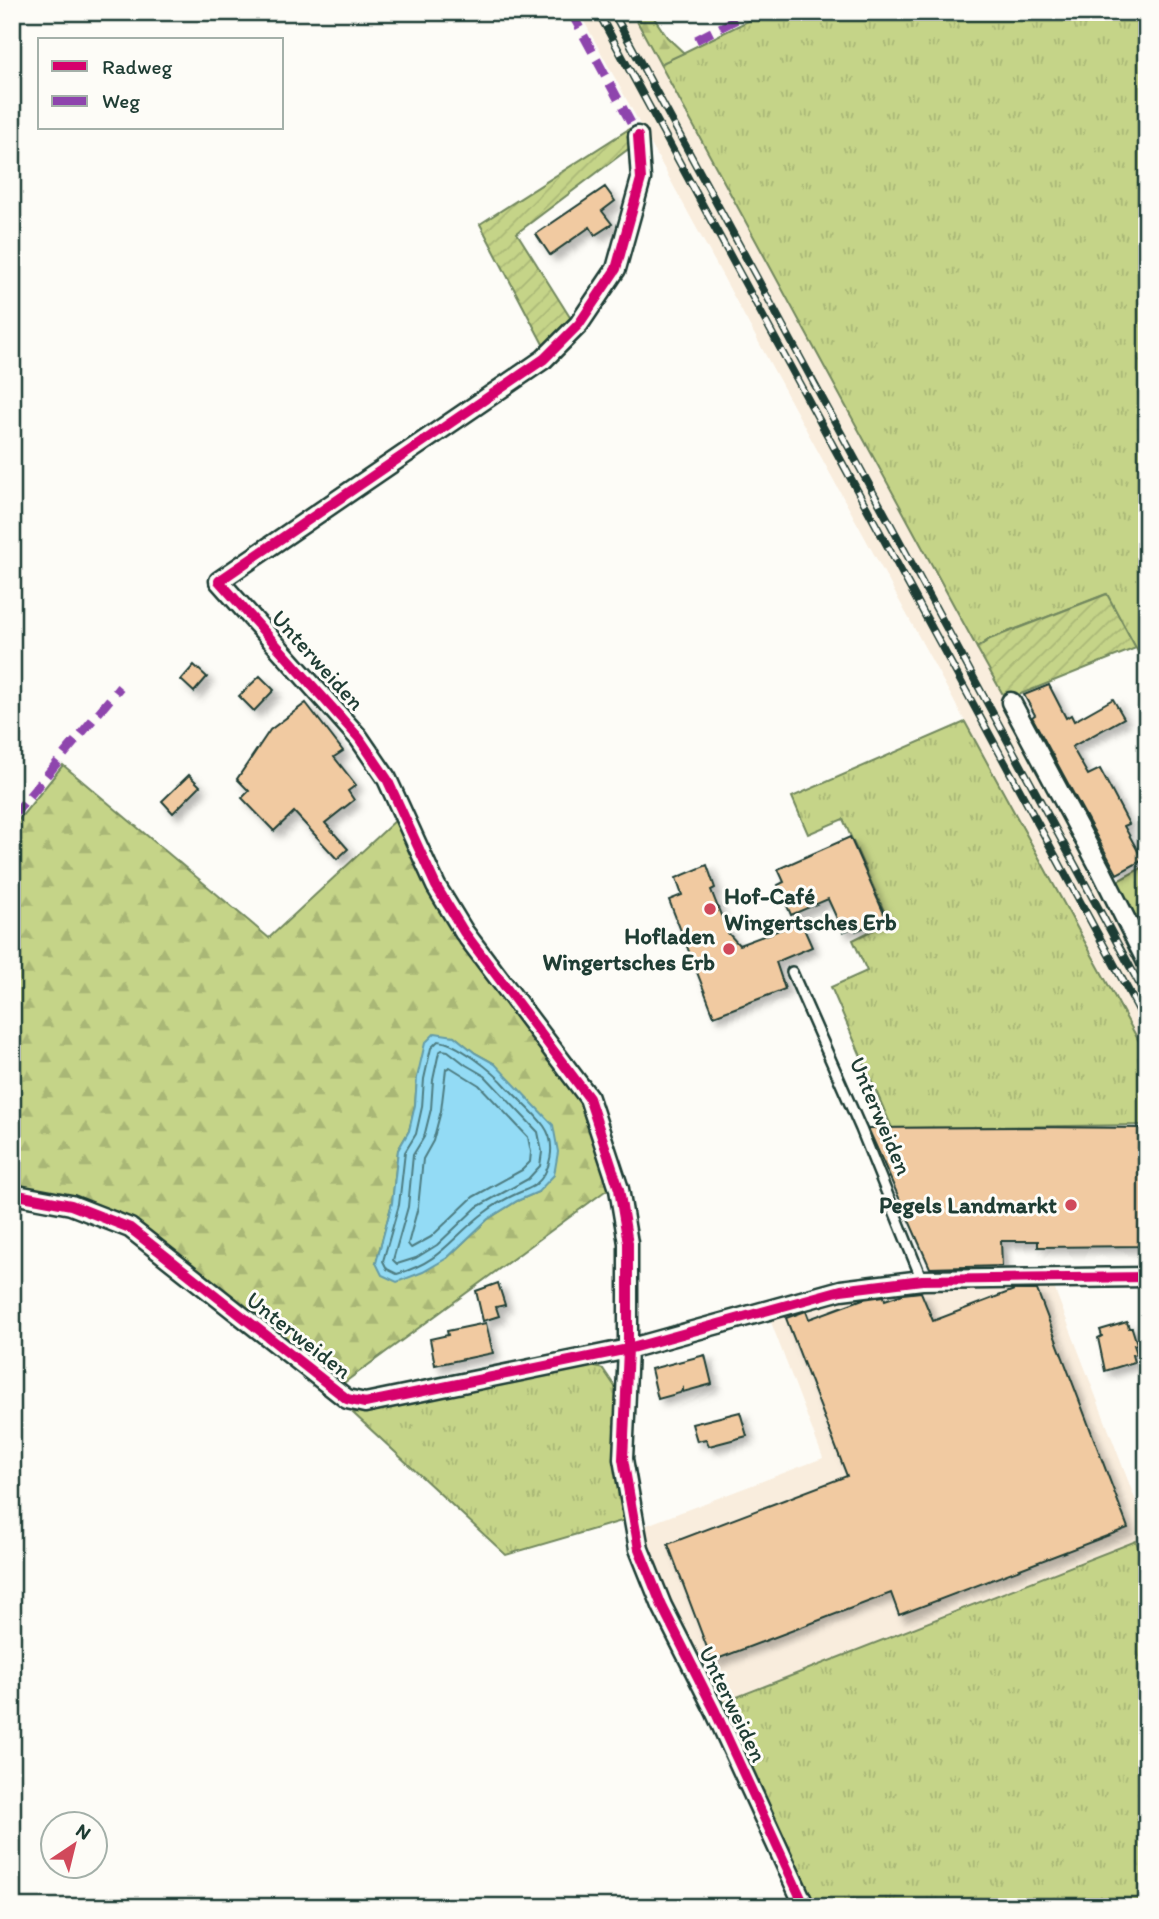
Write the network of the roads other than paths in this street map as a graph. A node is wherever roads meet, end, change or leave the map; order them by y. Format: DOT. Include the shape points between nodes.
graph roads {
  1 [pos="638,136"];
  2 [pos="1011,702"];
  3 [pos="1147,962"];
  4 [pos="792,972"];
  5 [pos="12,1194"];
  6 [pos="1147,1277"];
  7 [pos="922,1280"];
  8 [pos="628,1349"];
  9 [pos="805,1907"];
  1 -- 8 [label="street, Unterweiden" via="640,179 616,268 579,324 544,359 219,581 359,738 387,779 436,886 464,932 589,1098 619,1189 628,1243"];
  2 -- 3 [label="street"];
  4 -- 7 [label="lane, Unterweiden"];
  5 -- 8 [label="street, Unterweiden" via="71,1205 130,1228 346,1399 365,1403"];
  6 -- 7 [label="street, Unterweiden"];
  7 -- 8 [label="street, Unterweiden" via="841,1290"];
  8 -- 9 [label="street, Unterweiden" via="623,1459 639,1549"];
}
